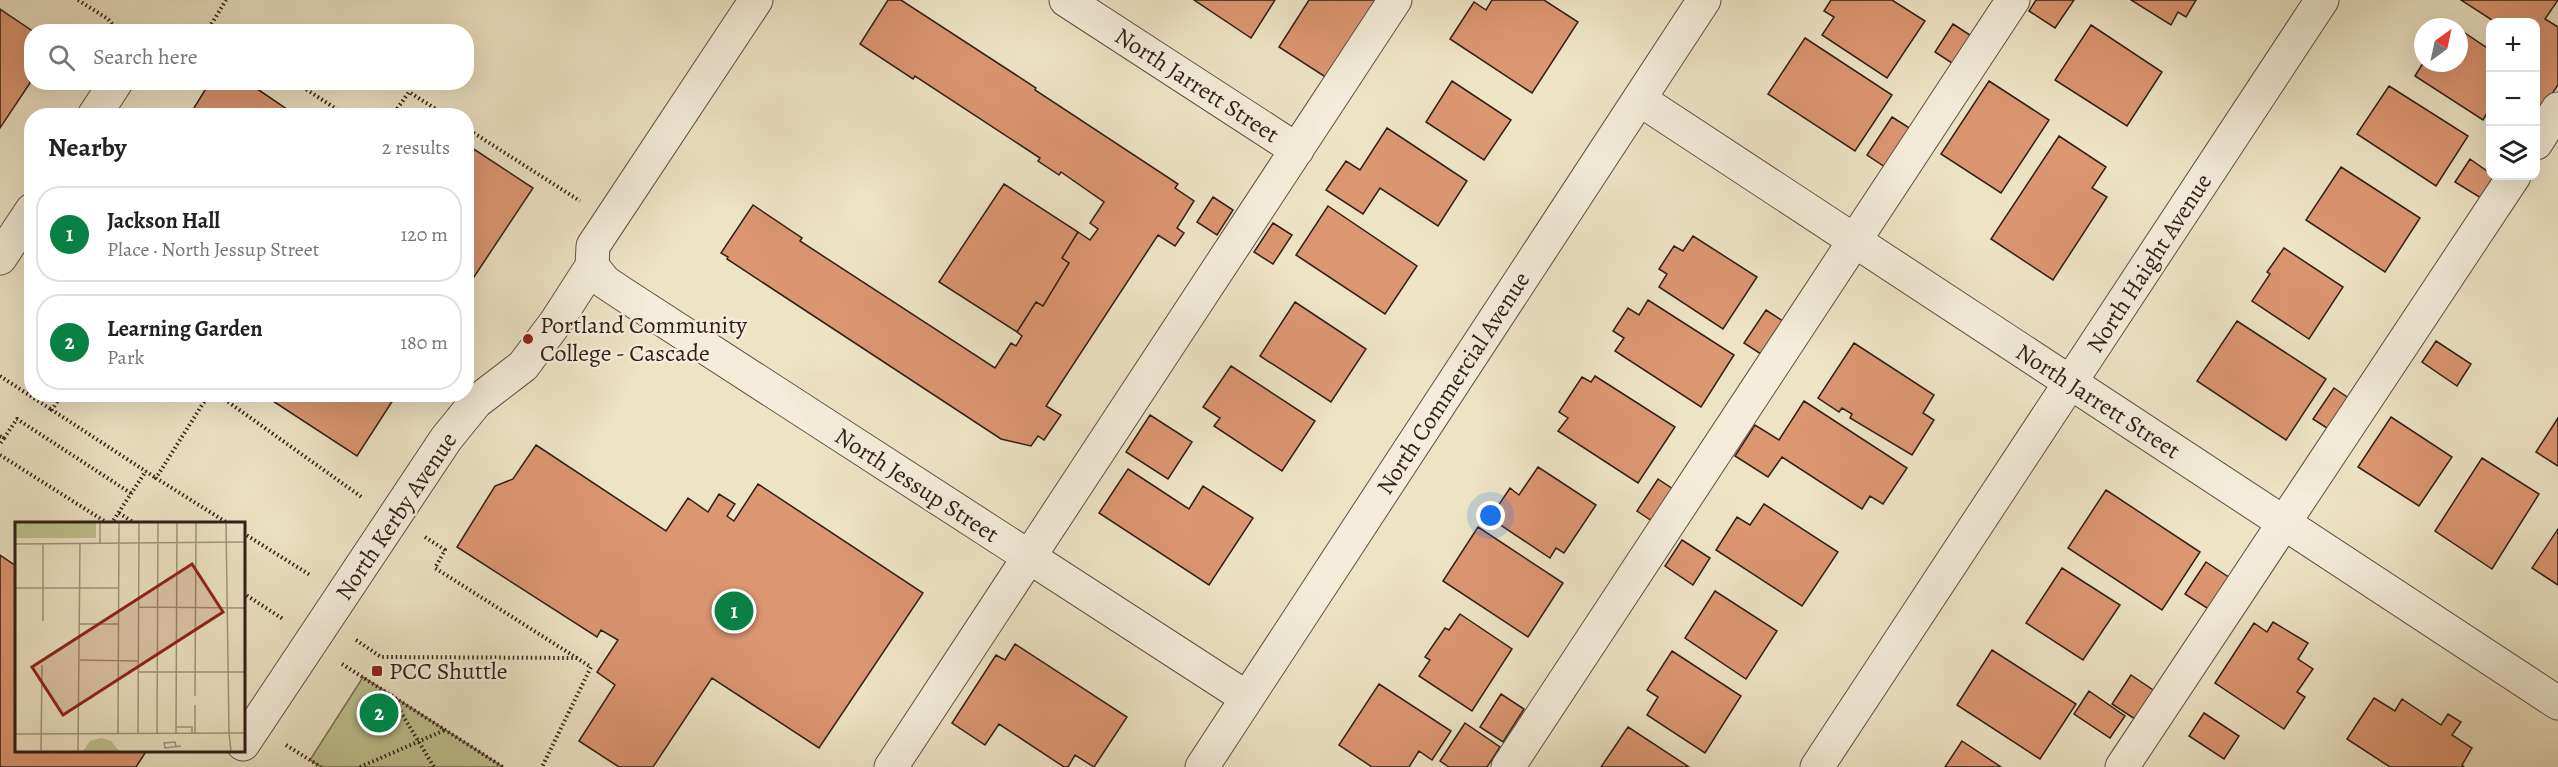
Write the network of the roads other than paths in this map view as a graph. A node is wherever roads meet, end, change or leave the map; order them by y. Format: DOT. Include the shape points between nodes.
graph roads {
  1 [pos="756,0"];
  2 [pos="1066,0"];
  3 [pos="1395,0"];
  4 [pos="1704,0"];
  5 [pos="2013,0"];
  6 [pos="2322,0"];
  7 [pos="111,90"];
  8 [pos="1639,99"];
  9 [pos="99,108"];
  10 [pos="2558,109"];
  11 [pos="2540,136"];
  12 [pos="1297,150"];
  13 [pos="2511,180"];
  14 [pos="24,222"];
  15 [pos="1854,241"];
  16 [pos="0,258"];
  17 [pos="592,266"];
  18 [pos="2070,383"];
  19 [pos="2283,522"];
  20 [pos="1029,558"];
  21 [pos="1247,698"];
  22 [pos="2558,703"];
  23 [pos="244,743"];
  24 [pos="238,752"];
  25 [pos="228,767"];
  26 [pos="891,767"];
  27 [pos="1202,767"];
  28 [pos="1508,767"];
  29 [pos="1817,767"];
  30 [pos="2122,767"];
  1 -- 17 [label="street, North Kerby Avenue" via="609,220 593,246"];
  2 -- 12 [label="street, North Jarrett Street"];
  3 -- 12 [label="street"];
  4 -- 8 [label="street, North Commercial Avenue"];
  5 -- 15 [label="street"];
  6 -- 18 [label="street, North Haight Avenue"];
  7 -- 9 [label="street"];
  8 -- 15 [label="street, North Jarrett Street"];
  8 -- 21 [label="street, North Commercial Avenue"];
  10 -- 11 [label="street"];
  12 -- 20 [label="street"];
  13 -- 19 [label="street"];
  14 -- 16 [label="street"];
  15 -- 18 [label="street, North Jarrett Street"];
  15 -- 28 [label="street"];
  17 -- 20 [label="street, North Jessup Street" via="605,282"];
  17 -- 23 [label="street, North Kerby Avenue" via="523,366 476,402 446,439"];
  18 -- 19 [label="street, North Jarrett Street"];
  18 -- 29 [label="street, North Haight Avenue"];
  19 -- 22 [label="street, North Jarrett Street"];
  19 -- 30 [label="street"];
  20 -- 21 [label="street, North Jessup Street"];
  20 -- 26 [label="street"];
  21 -- 27 [label="street, North Commercial Avenue"];
  24 -- 25 [label="street"];
}
